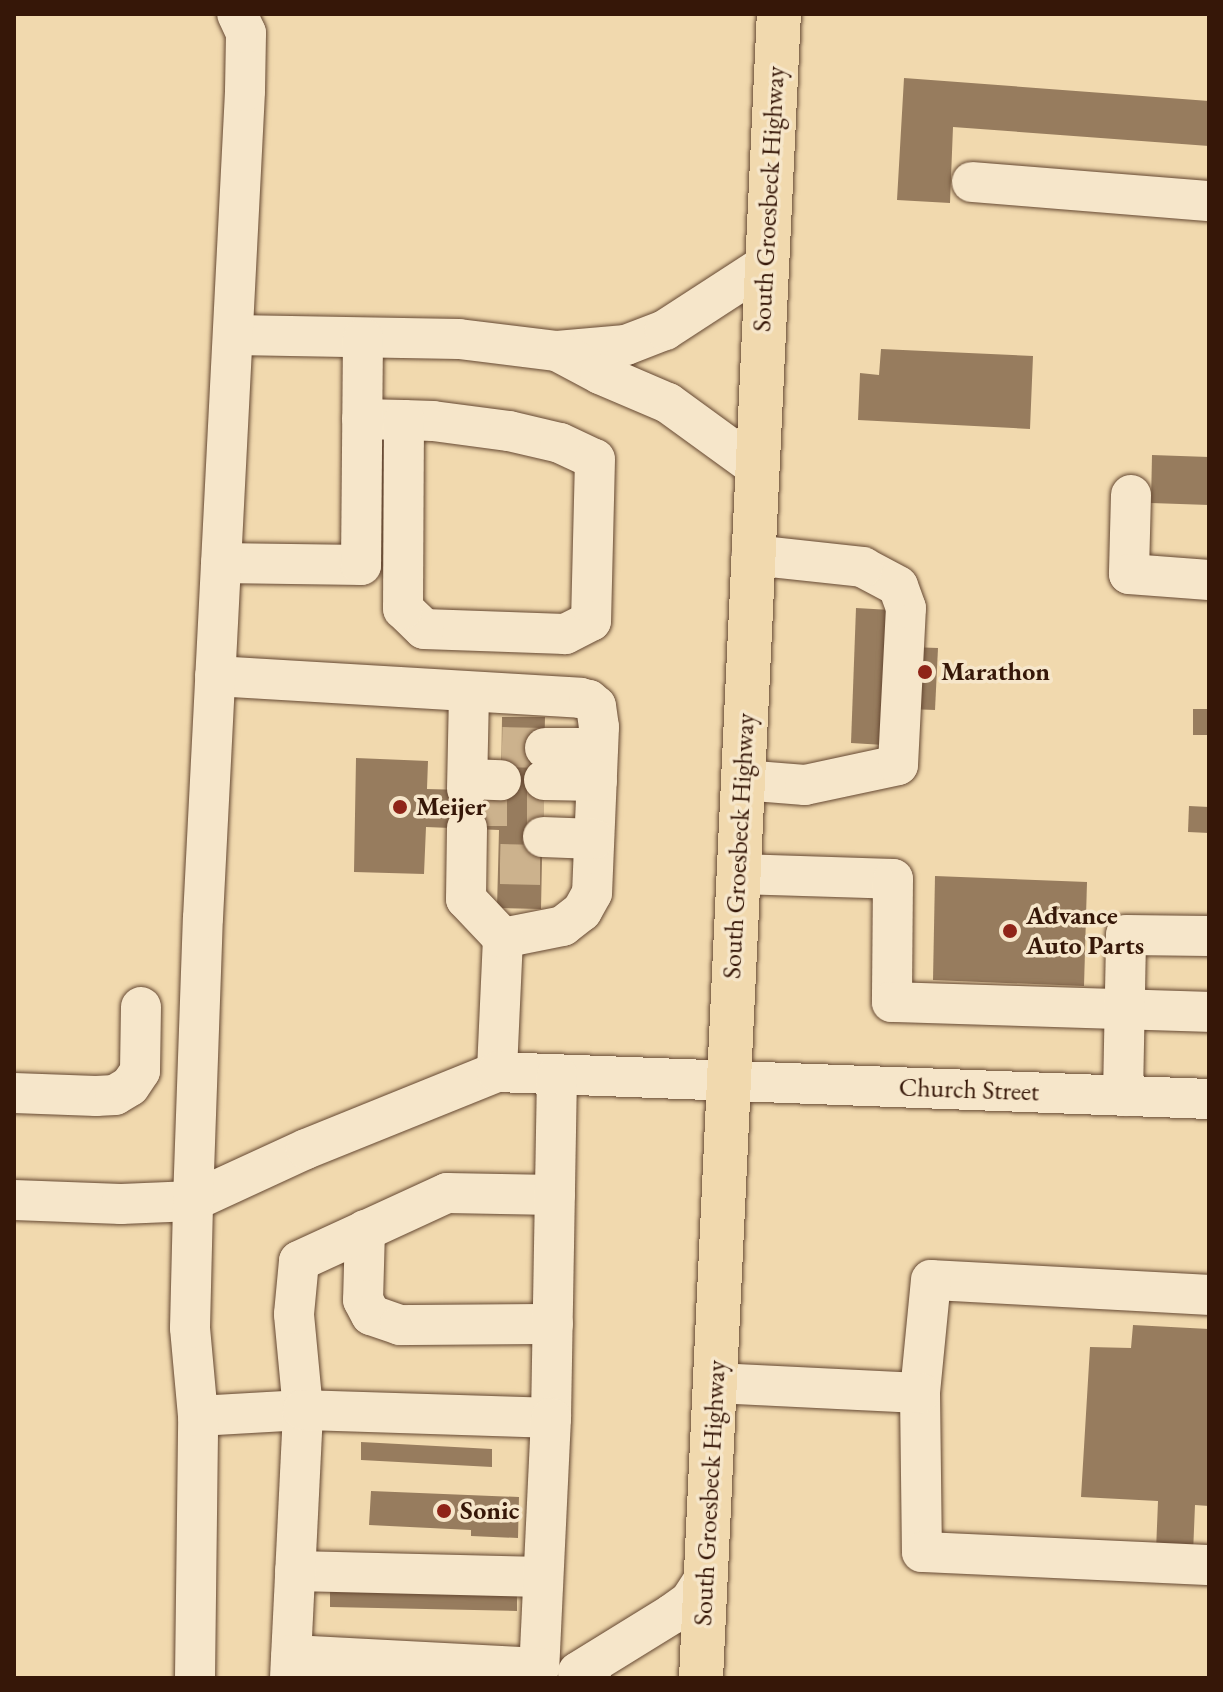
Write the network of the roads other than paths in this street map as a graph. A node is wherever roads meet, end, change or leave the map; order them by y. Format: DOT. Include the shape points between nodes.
graph roads {
  1 [pos="237,14"];
  2 [pos="779,14"];
  3 [pos="972,182"];
  4 [pos="1209,201"];
  5 [pos="765,265"];
  6 [pos="234,335"];
  7 [pos="363,338"];
  8 [pos="557,351"];
  9 [pos="362,419"];
  10 [pos="404,420"];
  11 [pos="756,467"];
  12 [pos="1131,495"];
  13 [pos="752,555"];
  14 [pos="221,563"];
  15 [pos="1209,580"];
  16 [pos="215,676"];
  17 [pos="469,692"];
  18 [pos="742,780"];
  19 [pos="544,807"];
  20 [pos="596,809"];
  21 [pos="738,874"];
  22 [pos="1209,936"];
  23 [pos="503,938"];
  24 [pos="141,1007"];
  25 [pos="1124,1009"];
  26 [pos="1209,1012"];
  27 [pos="497,1072"];
  28 [pos="557,1075"];
  29 [pos="729,1082"];
  30 [pos="14,1093"];
  31 [pos="1123,1096"];
  32 [pos="1209,1099"];
  33 [pos="555,1195"];
  34 [pos="14,1200"];
  35 [pos="193,1201"];
  36 [pos="365,1230"];
  37 [pos="1209,1295"];
  38 [pos="553,1324"];
  39 [pos="715,1383"];
  40 [pos="920,1393"];
  41 [pos="303,1410"];
  42 [pos="198,1416"];
  43 [pos="551,1418"];
  44 [pos="1209,1565"];
  45 [pos="295,1571"];
  46 [pos="707,1575"];
  47 [pos="543,1577"];
  48 [pos="291,1666"];
  49 [pos="539,1673"];
  50 [pos="584,1675"];
  51 [pos="195,1678"];
  52 [pos="701,1678"];
  1 -- 6 [label="street" via="246,33"];
  2 -- 5 [label="main road, South Groesbeck Highway"];
  3 -- 4 [label="street"];
  5 -- 8 [label="street" via="665,330 626,345"];
  5 -- 11 [label="main road, South Groesbeck Highway"];
  6 -- 7 [label="street"];
  6 -- 14 [label="street"];
  7 -- 8 [label="street" via="459,339"];
  7 -- 9 [label="street"];
  8 -- 11 [label="street" via="668,403"];
  9 -- 10 [label="street"];
  9 -- 14 [label="street" via="361,565"];
  10 -- 10 [label="street" via="509,431 560,443 595,459 591,621 565,634 424,629 403,609"];
  11 -- 13 [label="main road, South Groesbeck Highway"];
  12 -- 15 [label="street" via="1129,574"];
  13 -- 18 [label="main road, South Groesbeck Highway"];
  13 -- 18 [label="street" via="863,567 898,586 906,608 898,765 805,785"];
  14 -- 16 [label="street"];
  16 -- 17 [label="street"];
  16 -- 35 [label="street"];
  17 -- 20 [label="street" via="589,700 598,715"];
  17 -- 23 [label="street" via="481,807 466,899"];
  18 -- 21 [label="main road, South Groesbeck Highway"];
  19 -- 20 [label="street"];
  19 -- 20 [label="street"];
  19 -- 20 [label="street"];
  20 -- 23 [label="street" via="589,903 551,931"];
  21 -- 25 [label="street" via="893,879 892,1002"];
  21 -- 29 [label="main road, South Groesbeck Highway"];
  22 -- 25 [label="street" via="1126,935"];
  23 -- 27 [label="street"];
  24 -- 30 [label="street" via="140,1071 130,1086 115,1095"];
  25 -- 26 [label="street"];
  25 -- 31 [label="street"];
  27 -- 28 [label="street, Church Street"];
  27 -- 35 [label="street"];
  28 -- 29 [label="street, Church Street"];
  28 -- 33 [label="street"];
  29 -- 31 [label="street, Church Street"];
  29 -- 39 [label="main road, South Groesbeck Highway"];
  31 -- 32 [label="street, Church Street"];
  33 -- 36 [label="street" via="447,1193"];
  33 -- 38 [label="street"];
  34 -- 35 [label="street"];
  35 -- 42 [label="street" via="190,1328"];
  36 -- 38 [label="street" via="363,1300 371,1315 400,1325"];
  36 -- 41 [label="street" via="299,1261 294,1314"];
  37 -- 40 [label="street" via="931,1280"];
  38 -- 43 [label="street"];
  39 -- 40 [label="street"];
  39 -- 46 [label="main road, South Groesbeck Highway"];
  40 -- 44 [label="street" via="922,1552"];
  41 -- 42 [label="street"];
  41 -- 43 [label="street"];
  41 -- 45 [label="street"];
  42 -- 51 [label="street"];
  43 -- 47 [label="street"];
  45 -- 47 [label="street"];
  45 -- 48 [label="street"];
  46 -- 50 [label="street" via="690,1601"];
  46 -- 52 [label="main road, South Groesbeck Highway"];
  47 -- 49 [label="street"];
  48 -- 49 [label="street"];
  49 -- 50 [label="street"];
}
